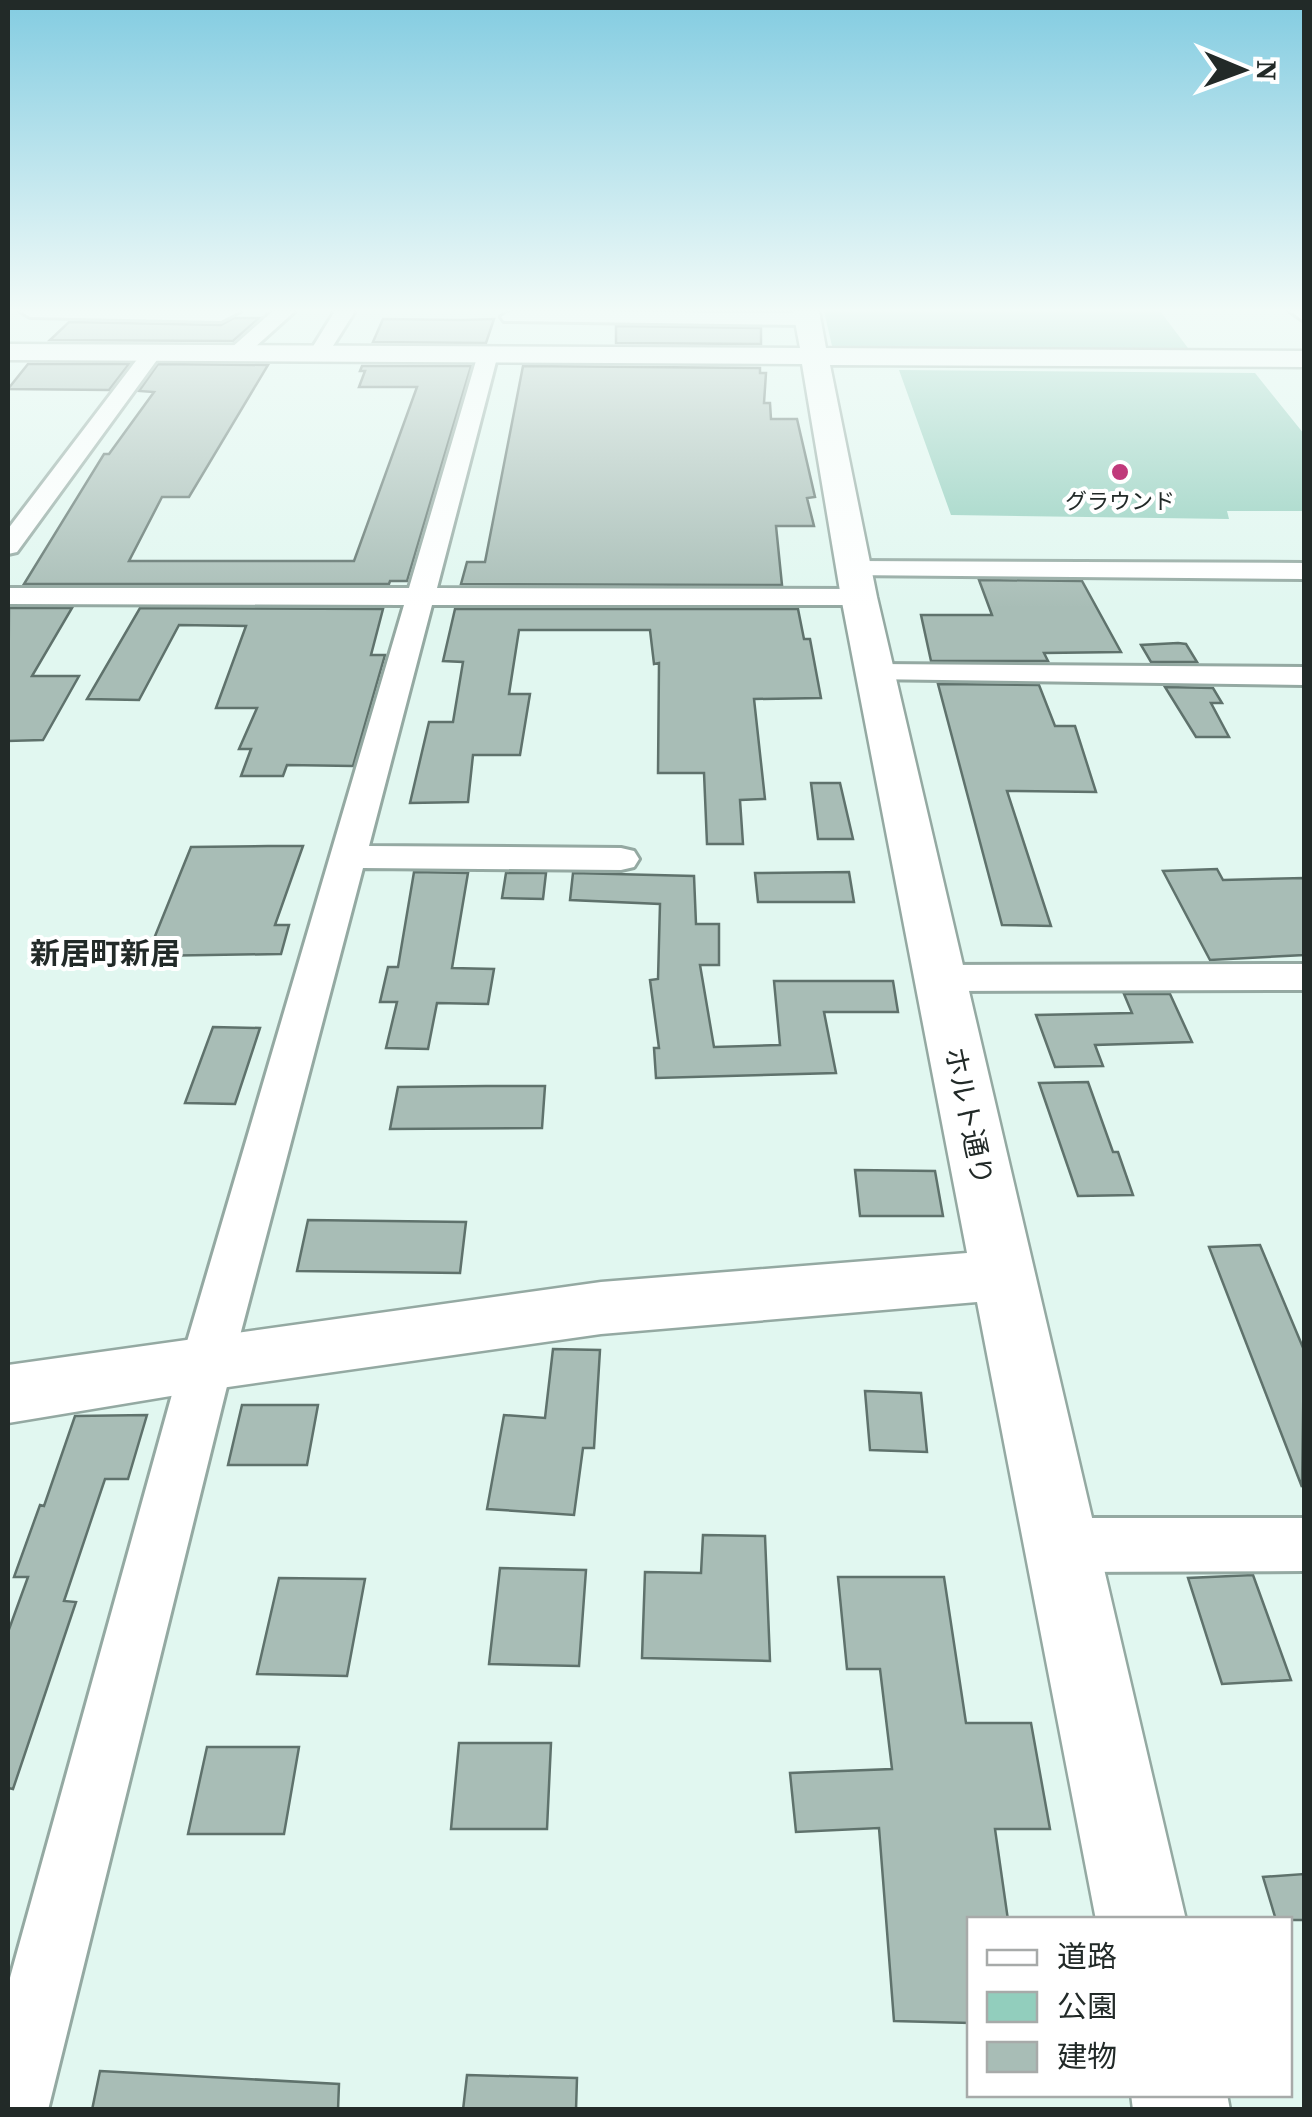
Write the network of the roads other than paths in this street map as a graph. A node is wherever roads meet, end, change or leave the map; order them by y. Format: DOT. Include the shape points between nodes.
graph roads {
  1 [pos="110,410"];
  2 [pos="479,410"];
  3 [pos="824,410"];
  4 [pos="8,546"];
  5 [pos="1304,570"];
  6 [pos="857,583"];
  7 [pos="8,596"];
  8 [pos="423,598"];
  9 [pos="877,673"];
  10 [pos="1304,676"];
  11 [pos="350,858"];
  12 [pos="621,859"];
  13 [pos="1304,977"];
  14 [pos="939,978"];
  15 [pos="1002,1275"];
  16 [pos="207,1362"];
  17 [pos="8,1394"];
  18 [pos="1060,1545"];
  19 [pos="1304,1545"];
  20 [pos="1140,1917"];
  21 [pos="10,2110"];
  1 -- 4 [label="street"];
  2 -- 8 [label="street"];
  3 -- 6 [label="street, ホルト通り"];
  5 -- 6 [label="street"];
  6 -- 8 [label="street"];
  6 -- 9 [label="street, ホルト通り"];
  7 -- 8 [label="street"];
  8 -- 11 [label="street"];
  9 -- 10 [label="street"];
  9 -- 14 [label="street, ホルト通り"];
  11 -- 12 [label="street"];
  11 -- 16 [label="street"];
  13 -- 14 [label="street"];
  14 -- 15 [label="street, ホルト通り"];
  15 -- 16 [label="street" via="601,1308"];
  15 -- 18 [label="street, ホルト通り"];
  16 -- 17 [label="street"];
  16 -- 21 [label="street"];
  18 -- 19 [label="street"];
  18 -- 20 [label="street, ホルト通り"];
}
